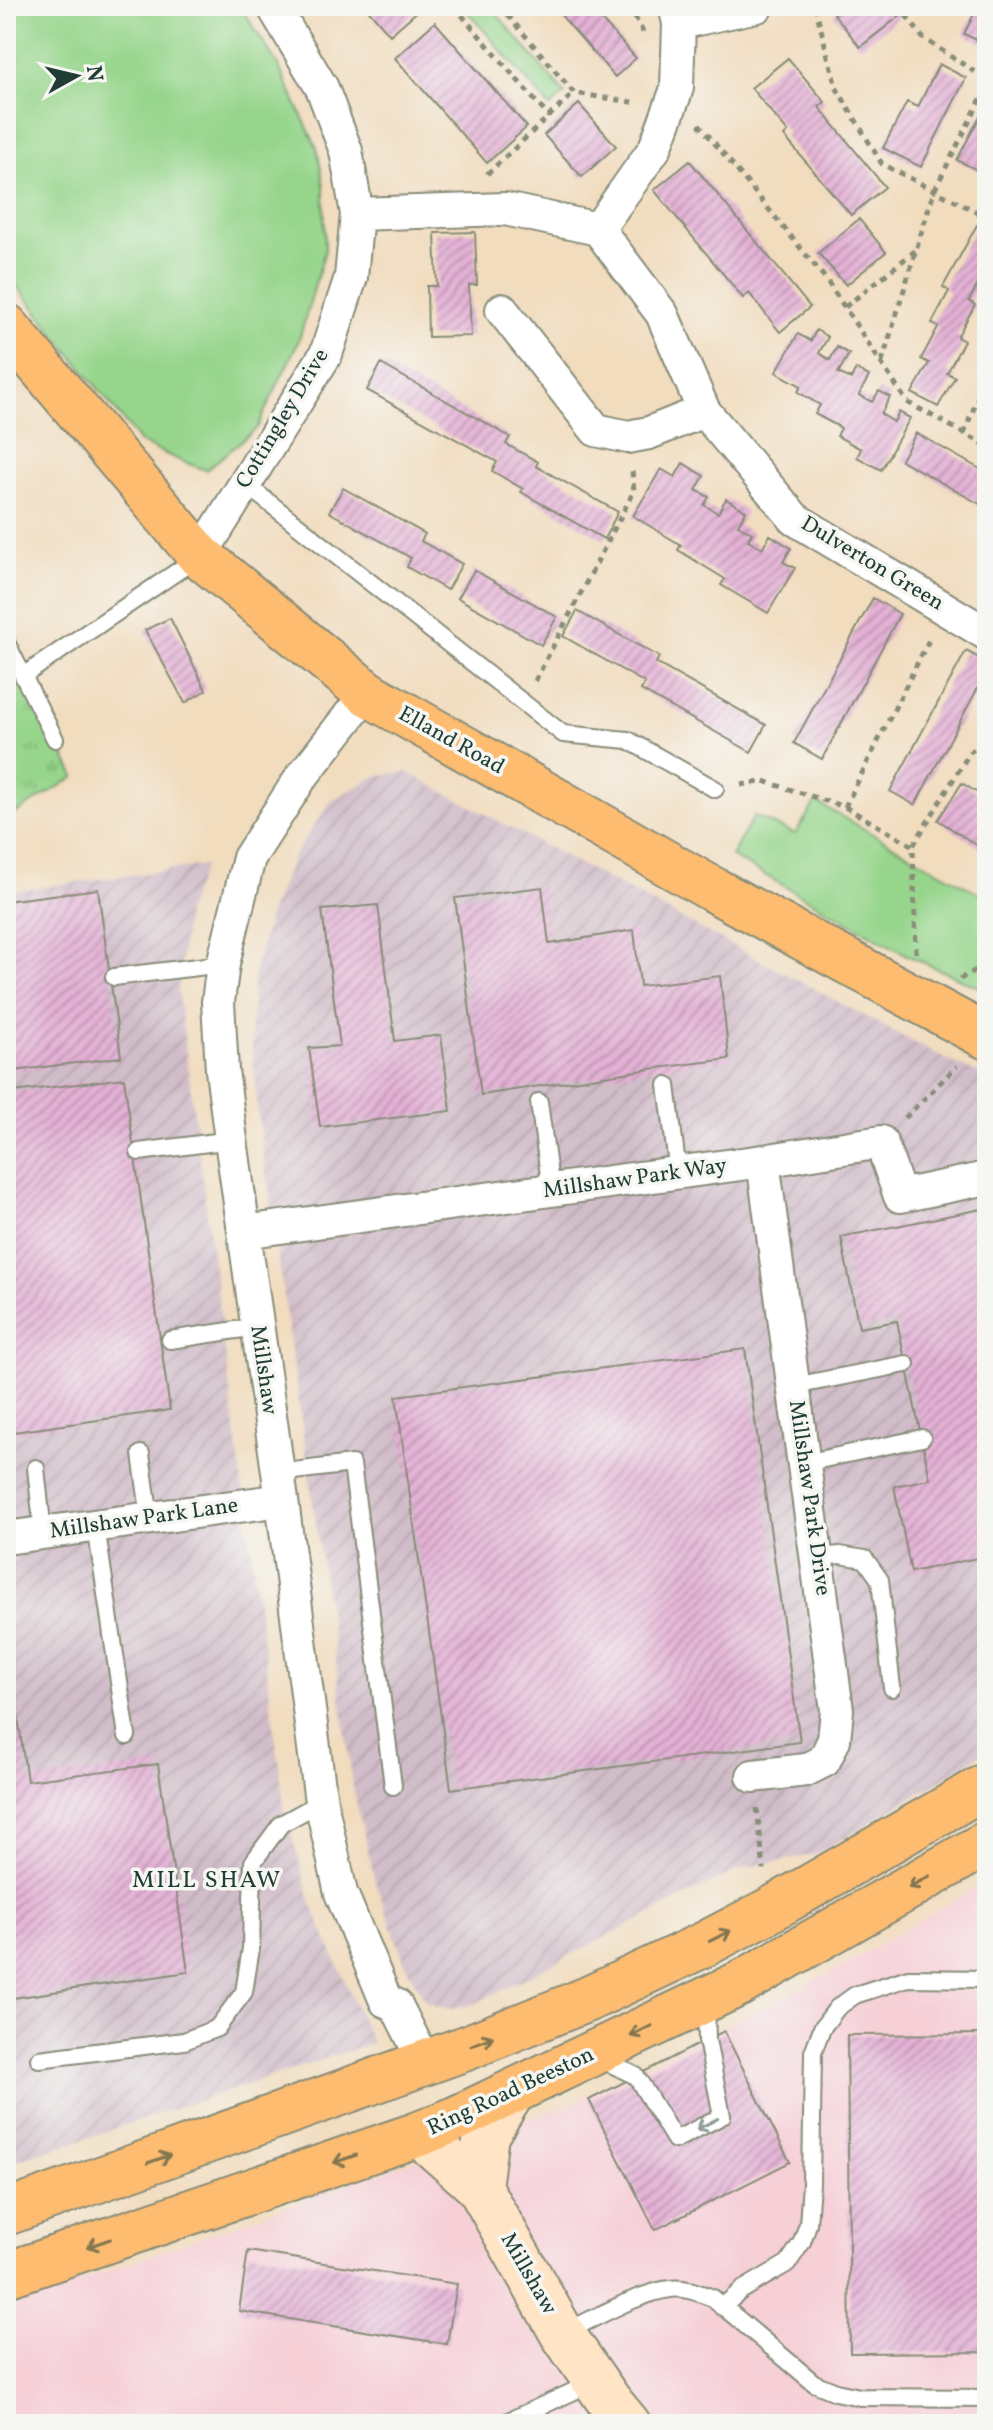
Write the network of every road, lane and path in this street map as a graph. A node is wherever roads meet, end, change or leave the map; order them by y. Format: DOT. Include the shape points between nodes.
graph roads {
  1 [pos="273,6"];
  2 [pos="454,6"];
  3 [pos="500,6"];
  4 [pos="629,6"];
  5 [pos="757,6"];
  6 [pos="815,6"];
  7 [pos="899,6"];
  8 [pos="911,6"];
  9 [pos="677,15"];
  10 [pos="908,18"];
  11 [pos="987,80"];
  12 [pos="987,87"];
  13 [pos="574,93"];
  14 [pos="672,101"];
  15 [pos="549,117"];
  16 [pos="934,191"];
  17 [pos="446,211"];
  18 [pos="357,214"];
  19 [pos="987,217"];
  20 [pos="598,229"];
  21 [pos="917,248"];
  22 [pos="845,307"];
  23 [pos="502,310"];
  24 [pos="6,326"];
  25 [pos="882,363"];
  26 [pos="987,373"];
  27 [pos="704,411"];
  28 [pos="964,434"];
  29 [pos="628,437"];
  30 [pos="987,446"];
  31 [pos="244,483"];
  32 [pos="200,556"];
  33 [pos="944,609"];
  34 [pos="987,634"];
  35 [pos="6,642"];
  36 [pos="23,676"];
  37 [pos="367,693"];
  38 [pos="523,703"];
  39 [pos="55,739"];
  40 [pos="987,739"];
  41 [pos="715,789"];
  42 [pos="845,807"];
  43 [pos="913,846"];
  44 [pos="223,964"];
  45 [pos="114,977"];
  46 [pos="918,1000"];
  47 [pos="987,1037"];
  48 [pos="667,1085"];
  49 [pos="539,1102"];
  50 [pos="231,1140"];
  51 [pos="881,1142"];
  52 [pos="139,1152"];
  53 [pos="763,1161"];
  54 [pos="678,1173"];
  55 [pos="987,1178"];
  56 [pos="551,1190"];
  57 [pos="244,1232"];
  58 [pos="256,1327"];
  59 [pos="170,1340"];
  60 [pos="906,1364"];
  61 [pos="794,1386"];
  62 [pos="922,1438"];
  63 [pos="141,1454"];
  64 [pos="805,1463"];
  65 [pos="36,1468"];
  66 [pos="280,1486"];
  67 [pos="150,1519"];
  68 [pos="96,1526"];
  69 [pos="43,1533"];
  70 [pos="6,1538"];
  71 [pos="818,1557"];
  72 [pos="892,1688"];
  73 [pos="127,1736"];
  74 [pos="753,1776"];
  75 [pos="987,1785"];
  76 [pos="393,1786"];
  77 [pos="321,1802"];
  78 [pos="987,1843"];
  79 [pos="768,1911"];
  80 [pos="987,1979"];
  81 [pos="706,2000"];
  82 [pos="593,2055"];
  83 [pos="39,2059"];
  84 [pos="425,2063"];
  85 [pos="512,2093"];
  86 [pos="419,2134"];
  87 [pos="479,2187"];
  88 [pos="6,2213"];
  89 [pos="6,2275"];
  90 [pos="722,2307"];
  91 [pos="562,2333"];
  92 [pos="596,2382"];
  93 [pos="987,2398"];
  94 [pos="502,2424"];
  95 [pos="628,2424"];
  1 -- 18 [label="street, Cottingley Drive" via="322,88 346,151"];
  2 -- 15 [label="path"];
  3 -- 13 [label="path"];
  4 -- 14 [label="path"];
  5 -- 9 [label="street"];
  6 -- 16 [label="path" via="836,87 882,164"];
  7 -- 10 [label="path"];
  8 -- 10 [label="path"];
  9 -- 14 [label="street" via="677,87"];
  10 -- 11 [label="path" via="923,38"];
  12 -- 16 [label="path"];
  13 -- 14 [label="path"];
  13 -- 15 [label="path"];
  14 -- 20 [label="street" via="655,148"];
  14 -- 22 [label="path"];
  15 -- 17 [label="path"];
  16 -- 19 [label="path"];
  16 -- 21 [label="path"];
  17 -- 18 [label="street"];
  17 -- 20 [label="street" via="505,209"];
  18 -- 31 [label="street, Cottingley Drive" via="351,277 326,354"];
  20 -- 27 [label="street, Dulverton Green" via="662,314"];
  21 -- 22 [label="path"];
  21 -- 25 [label="path"];
  22 -- 25 [label="path"];
  23 -- 29 [label="street" via="596,430"];
  24 -- 32 [label="main road, Elland Road"];
  25 -- 28 [label="path" via="907,402"];
  26 -- 28 [label="path"];
  27 -- 29 [label="street"];
  27 -- 33 [label="street, Dulverton Green" via="795,519"];
  28 -- 30 [label="path"];
  29 -- 38 [label="path" via="634,491"];
  31 -- 32 [label="street, Cottingley Drive"];
  31 -- 38 [label="lane"];
  32 -- 36 [label="lane"];
  32 -- 37 [label="main road, Elland Road"];
  33 -- 34 [label="street, Dulverton Green"];
  33 -- 42 [label="path"];
  35 -- 36 [label="lane"];
  36 -- 39 [label="lane"];
  37 -- 44 [label="street, Millshaw" via="300,779 249,858"];
  37 -- 46 [label="main road, Elland Road"];
  38 -- 41 [label="lane" via="563,734 628,740"];
  40 -- 43 [label="path" via="970,752"];
  41 -- 42 [label="path" via="764,781"];
  42 -- 43 [label="path"];
  43 -- 46 [label="path"];
  44 -- 45 [label="lane"];
  44 -- 50 [label="street, Millshaw" via="218,1002"];
  46 -- 47 [label="main road, Elland Road"];
  47 -- 51 [label="path"];
  48 -- 54 [label="lane"];
  49 -- 56 [label="lane"];
  50 -- 52 [label="lane"];
  50 -- 57 [label="street, Millshaw"];
  51 -- 53 [label="street, Millshaw Park Way"];
  51 -- 55 [label="street" via="900,1196"];
  53 -- 54 [label="street, Millshaw Park Way"];
  53 -- 61 [label="street, Millshaw Park Drive"];
  54 -- 56 [label="street, Millshaw Park Way"];
  56 -- 57 [label="street, Millshaw Park Way"];
  57 -- 58 [label="street, Millshaw"];
  58 -- 59 [label="lane"];
  58 -- 66 [label="street, Millshaw"];
  60 -- 61 [label="lane"];
  61 -- 64 [label="street, Millshaw Park Drive"];
  62 -- 64 [label="lane"];
  63 -- 67 [label="lane"];
  64 -- 71 [label="street, Millshaw Park Drive"];
  65 -- 69 [label="lane"];
  66 -- 67 [label="street, Millshaw Park Lane"];
  66 -- 76 [label="lane" via="352,1464"];
  66 -- 77 [label="street, Millshaw"];
  67 -- 68 [label="street, Millshaw Park Lane"];
  68 -- 69 [label="street, Millshaw Park Lane"];
  68 -- 73 [label="lane"];
  69 -- 70 [label="street, Millshaw Park Lane"];
  71 -- 72 [label="lane" via="865,1559 880,1580"];
  71 -- 74 [label="street, Millshaw Park Drive" via="837,1710 834,1740 824,1761 806,1770"];
  74 -- 79 [label="path"];
  75 -- 79 [label="main road"];
  77 -- 83 [label="lane" via="281,1824 253,1862 244,1992 217,2028 184,2041"];
  77 -- 84 [label="street, Millshaw" via="341,1893 386,2001 396,2005"];
  78 -- 81 [label="main road, Ring Road Beeston, one-way"];
  84 -- 79 [label="main road, one-way" via="588,1999"];
  80 -- 90 [label="lane" via="908,1978 855,1995 837,2008 813,2052 811,2184 802,2242 788,2263"];
  81 -- 82 [label="main road, Ring Road Beeston, one-way"];
  81 -- 82 [label="lane, one-way" via="707,2040 722,2116 675,2140 636,2076"];
  82 -- 85 [label="main road, Ring Road Beeston"];
  88 -- 84 [label="main road, one-way"];
  85 -- 86 [label="main road, Ring Road Beeston"];
  85 -- 87 [label="street" via="486,2135"];
  86 -- 87 [label="street, Millshaw"];
  86 -- 89 [label="main road, Ring Road Beeston, one-way"];
  87 -- 91 [label="street, Millshaw"];
  90 -- 91 [label="lane" via="693,2290 671,2289"];
  90 -- 93 [label="lane" via="814,2383 836,2392 860,2397"];
  91 -- 92 [label="street, Millshaw"];
  92 -- 94 [label="lane"];
  92 -- 95 [label="street, Millshaw"];
}
